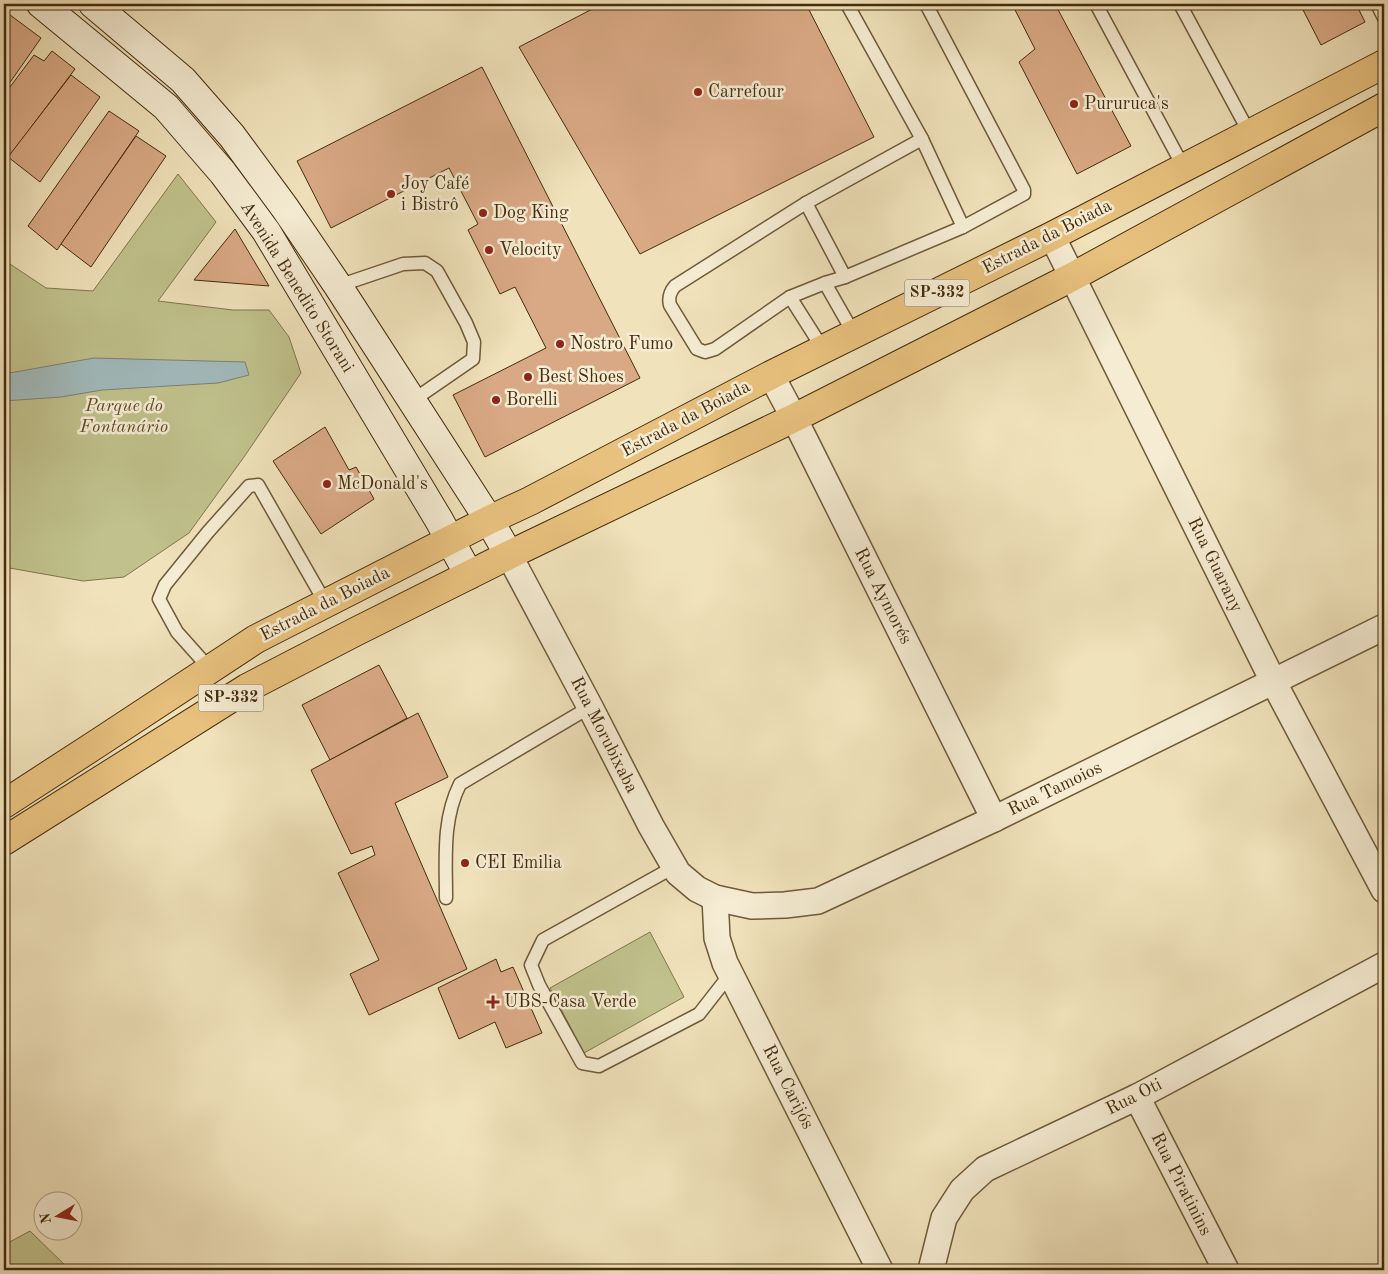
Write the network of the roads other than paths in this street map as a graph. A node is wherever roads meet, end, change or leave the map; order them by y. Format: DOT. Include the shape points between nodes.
graph roads {
  1 [pos="41,4"];
  2 [pos="93,4"];
  3 [pos="847,4"];
  4 [pos="926,4"];
  5 [pos="1096,4"];
  6 [pos="1180,4"];
  7 [pos="1377,4"];
  8 [pos="1384,18"];
  9 [pos="1384,64"];
  10 [pos="1384,107"];
  11 [pos="1250,134"];
  12 [pos="922,139"];
  13 [pos="1184,168"];
  14 [pos="806,203"];
  15 [pos="963,227"];
  16 [pos="1052,236"];
  17 [pos="845,277"];
  18 [pos="1072,277"];
  19 [pos="825,283"];
  20 [pos="338,286"];
  21 [pos="790,297"];
  22 [pos="854,334"];
  23 [pos="823,349"];
  24 [pos="771,375"];
  25 [pos="412,401"];
  26 [pos="794,418"];
  27 [pos="489,520"];
  28 [pos="449,540"];
  29 [pos="509,555"];
  30 [pos="469,575"];
  31 [pos="326,604"];
  32 [pos="1384,627"];
  33 [pos="210,669"];
  34 [pos="1273,681"];
  35 [pos="590,707"];
  36 [pos="4,804"];
  37 [pos="994,819"];
  38 [pos="4,841"];
  39 [pos="674,867"];
  40 [pos="1384,890"];
  41 [pos="446,898"];
  42 [pos="715,898"];
  43 [pos="1384,965"];
  44 [pos="731,973"];
  45 [pos="1136,1097"];
  46 [pos="880,1270"];
  47 [pos="931,1270"];
  48 [pos="1226,1270"];
  1 -- 28 [label="main road, Avenida Benedito Storani" via="166,107 223,173 266,231"];
  2 -- 20 [label="main road, Avenida Benedito Storani" via="183,80 226,129"];
  3 -- 12 [label="lane"];
  4 -- 15 [label="lane" via="1024,190 1021,197"];
  5 -- 13 [label="lane"];
  6 -- 11 [label="lane"];
  7 -- 8 [label="lane"];
  9 -- 11 [label="main road, Estrada da Boiada / SP-332"];
  10 -- 18 [label="main road, SP-332"];
  11 -- 13 [label="main road, Estrada da Boiada / SP-332"];
  12 -- 14 [label="lane"];
  12 -- 15 [label="lane"];
  13 -- 16 [label="main road, Estrada da Boiada / SP-332"];
  14 -- 17 [label="lane"];
  14 -- 21 [label="lane" via="675,286 669,298 697,349 705,352 715,349"];
  15 -- 17 [label="lane"];
  16 -- 18 [label="street, Rua Guarany"];
  16 -- 22 [label="main road, Estrada da Boiada / SP-332"];
  17 -- 19 [label="lane"];
  18 -- 26 [label="main road, SP-332"];
  18 -- 34 [label="street, Rua Guarany"];
  19 -- 21 [label="lane"];
  19 -- 22 [label="lane"];
  20 -- 25 [label="main road, Avenida Benedito Storani"];
  20 -- 25 [label="lane" via="404,264 425,262 437,271 474,342 473,359"];
  21 -- 23 [label="lane"];
  22 -- 23 [label="main road, Estrada da Boiada / SP-332"];
  23 -- 24 [label="main road, Estrada da Boiada / SP-332"];
  24 -- 26 [label="street, Rua Aymorés"];
  24 -- 27 [label="main road, Estrada da Boiada / SP-332"];
  25 -- 27 [label="main road, Avenida Benedito Storani"];
  26 -- 29 [label="main road, SP-332"];
  26 -- 37 [label="street, Rua Aymorés"];
  27 -- 28 [label="main road, Estrada da Boiada / SP-332"];
  27 -- 29 [label="main road, Avenida Benedito Storani"];
  28 -- 30 [label="main road, Avenida Benedito Storani"];
  28 -- 31 [label="main road, Estrada da Boiada / SP-332"];
  29 -- 30 [label="main road, SP-332"];
  29 -- 35 [label="street, Rua Morubixaba"];
  30 -- 38 [label="main road, SP-332" via="248,688"];
  31 -- 33 [label="main road, Estrada da Boiada / SP-332" via="256,639"];
  31 -- 33 [label="lane" via="258,486 249,486 165,585 159,599 177,632"];
  32 -- 34 [label="street, Rua Tamoios"];
  33 -- 36 [label="main road, Estrada da Boiada / SP-332"];
  34 -- 37 [label="street, Rua Tamoios"];
  34 -- 40 [label="street, Rua Guarany"];
  35 -- 39 [label="street, Rua Morubixaba"];
  35 -- 41 [label="lane" via="460,784 452,800 446,826"];
  37 -- 42 [label="street, Rua Tamoios" via="818,901 752,906"];
  39 -- 42 [label="street, Rua Morubixaba" via="697,889"];
  39 -- 44 [label="lane" via="543,940 531,965 582,1063 598,1066 699,1014"];
  42 -- 44 [label="street, Rua Carijós" via="717,938"];
  43 -- 45 [label="street, Rua Oti"];
  44 -- 46 [label="street, Rua Carijós"];
  45 -- 47 [label="street, Rua Oti" via="984,1169 962,1190 944,1218"];
  45 -- 48 [label="street, Rua Piratinins"];
}
